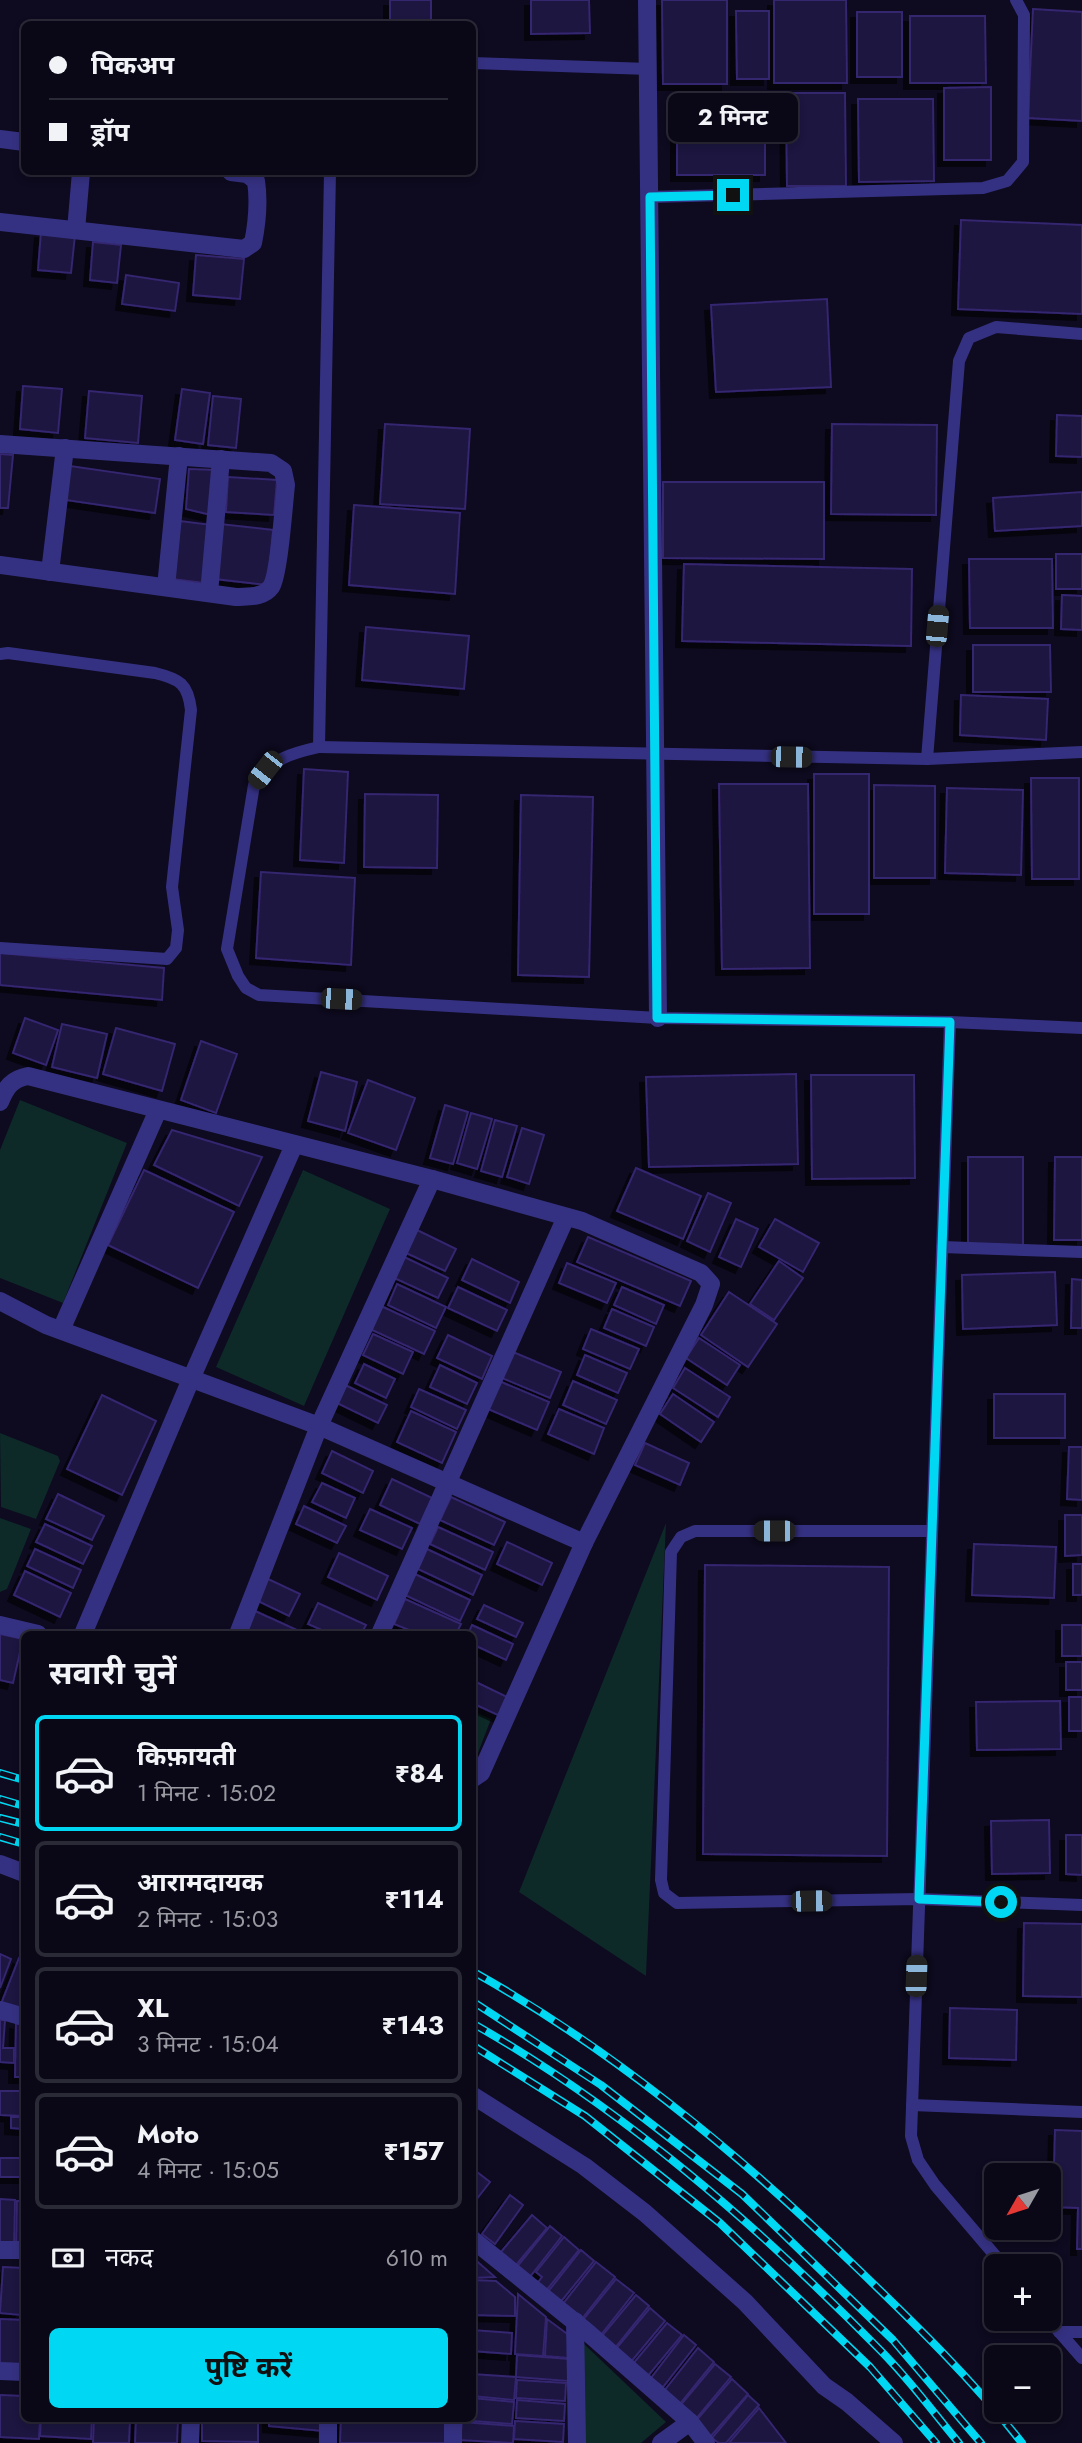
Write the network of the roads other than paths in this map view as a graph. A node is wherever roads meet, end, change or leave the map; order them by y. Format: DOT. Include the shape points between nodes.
graph roads {
  1 [pos="647,0"];
  2 [pos="1016,0"];
  3 [pos="476,63"];
  4 [pos="649,69"];
  5 [pos="0,139"];
  6 [pos="21,142"];
  7 [pos="80,175"];
  8 [pos="248,175"];
  9 [pos="330,175"];
  10 [pos="650,197"];
  11 [pos="0,222"];
  12 [pos="76,230"];
  13 [pos="1082,334"];
  14 [pos="0,444"];
  15 [pos="65,448"];
  16 [pos="179,456"];
  17 [pos="221,459"];
  18 [pos="0,565"];
  19 [pos="50,572"];
  20 [pos="166,587"];
  21 [pos="209,593"];
  22 [pos="0,654"];
  23 [pos="319,747"];
  24 [pos="1082,752"];
  25 [pos="655,755"];
  26 [pos="927,759"];
  27 [pos="0,948"];
  28 [pos="657,1018"];
  29 [pos="950,1022"];
  30 [pos="1082,1028"];
  31 [pos="0,1102"];
  32 [pos="158,1110"];
  33 [pos="294,1145"];
  34 [pos="432,1179"];
  35 [pos="566,1217"];
  36 [pos="942,1247"];
  37 [pos="1082,1252"];
  38 [pos="0,1301"];
  39 [pos="61,1331"];
  40 [pos="191,1379"];
  41 [pos="319,1426"];
  42 [pos="447,1482"];
  43 [pos="932,1531"];
  44 [pos="584,1543"];
  45 [pos="0,1625"];
  46 [pos="25,1631"];
  47 [pos="84,1631"];
  48 [pos="239,1631"];
  49 [pos="381,1631"];
  50 [pos="476,1776"];
  51 [pos="0,1864"];
  52 [pos="21,1872"];
  53 [pos="919,1899"];
  54 [pos="1082,1905"];
  55 [pos="0,2010"];
  56 [pos="21,2016"];
  57 [pos="476,2098"];
  58 [pos="912,2105"];
  59 [pos="1082,2112"];
  60 [pos="476,2242"];
  61 [pos="0,2250"];
  62 [pos="21,2250"];
  63 [pos="994,2254"];
  64 [pos="575,2321"];
  65 [pos="1059,2332"];
  66 [pos="1082,2332"];
  67 [pos="1082,2358"];
  68 [pos="0,2371"];
  69 [pos="21,2372"];
  70 [pos="191,2422"];
  71 [pos="328,2422"];
  72 [pos="453,2422"];
  73 [pos="690,2422"];
  74 [pos="190,2443"];
  75 [pos="328,2443"];
  76 [pos="453,2443"];
  77 [pos="577,2443"];
  78 [pos="661,2443"];
  79 [pos="706,2443"];
  80 [pos="894,2443"];
  1 -- 4 [label="street"];
  2 -- 10 [label="lane" via="1024,15 1023,162 1007,180 983,188"];
  3 -- 4 [label="lane"];
  4 -- 10 [label="street"];
  5 -- 6 [label="street"];
  7 -- 12 [label="street"];
  8 -- 12 [label="street" via="256,181 258,195 256,231 253,243 244,249"];
  9 -- 23 [label="lane"];
  10 -- 25 [label="street"];
  11 -- 12 [label="street"];
  13 -- 26 [label="lane" via="996,327 970,338 959,361"];
  14 -- 15 [label="street"];
  15 -- 16 [label="street"];
  15 -- 19 [label="street"];
  16 -- 17 [label="street"];
  16 -- 20 [label="street"];
  17 -- 21 [label="street"];
  17 -- 21 [label="street" via="271,463 283,471 286,485 271,587 260,595"];
  18 -- 19 [label="street"];
  19 -- 20 [label="street"];
  20 -- 21 [label="street"];
  22 -- 27 [label="lane" via="171,677 182,683 191,710 172,887 176,948 167,958"];
  23 -- 25 [label="lane"];
  23 -- 28 [label="lane" via="286,754 254,785 227,949 246,988 259,995"];
  24 -- 26 [label="lane"];
  25 -- 26 [label="lane"];
  25 -- 28 [label="street"];
  28 -- 29 [label="lane"];
  29 -- 30 [label="lane"];
  29 -- 36 [label="lane"];
  31 -- 32 [label="street" via="15,1079 28,1076"];
  32 -- 33 [label="street"];
  32 -- 39 [label="street"];
  33 -- 34 [label="street"];
  33 -- 40 [label="street"];
  34 -- 35 [label="street"];
  34 -- 41 [label="street"];
  35 -- 42 [label="street"];
  35 -- 44 [label="street" via="701,1273 711,1284"];
  36 -- 37 [label="lane"];
  36 -- 43 [label="lane"];
  38 -- 39 [label="street"];
  39 -- 40 [label="street"];
  40 -- 41 [label="street"];
  40 -- 47 [label="street"];
  41 -- 42 [label="street"];
  41 -- 48 [label="street"];
  42 -- 44 [label="street"];
  42 -- 49 [label="street"];
  43 -- 53 [label="lane"];
  43 -- 53 [label="lane" via="695,1531 681,1537 671,1552 664,1893 677,1903"];
  44 -- 50 [label="street"];
  45 -- 46 [label="street"];
  51 -- 52 [label="street"];
  53 -- 54 [label="lane"];
  53 -- 58 [label="lane"];
  55 -- 56 [label="street"];
  57 -- 80 [label="street" via="584,2166 645,2213 745,2302 824,2386"];
  58 -- 59 [label="lane"];
  58 -- 63 [label="lane" via="911,2136 918,2160"];
  60 -- 64 [label="street"];
  61 -- 62 [label="street"];
  64 -- 73 [label="street"];
  64 -- 77 [label="street"];
  65 -- 66 [label="lane"];
  65 -- 67 [label="lane"];
  68 -- 69 [label="street"];
  70 -- 74 [label="street"];
  71 -- 75 [label="street"];
  72 -- 76 [label="street"];
  73 -- 78 [label="street"];
  73 -- 79 [label="street"];
}
